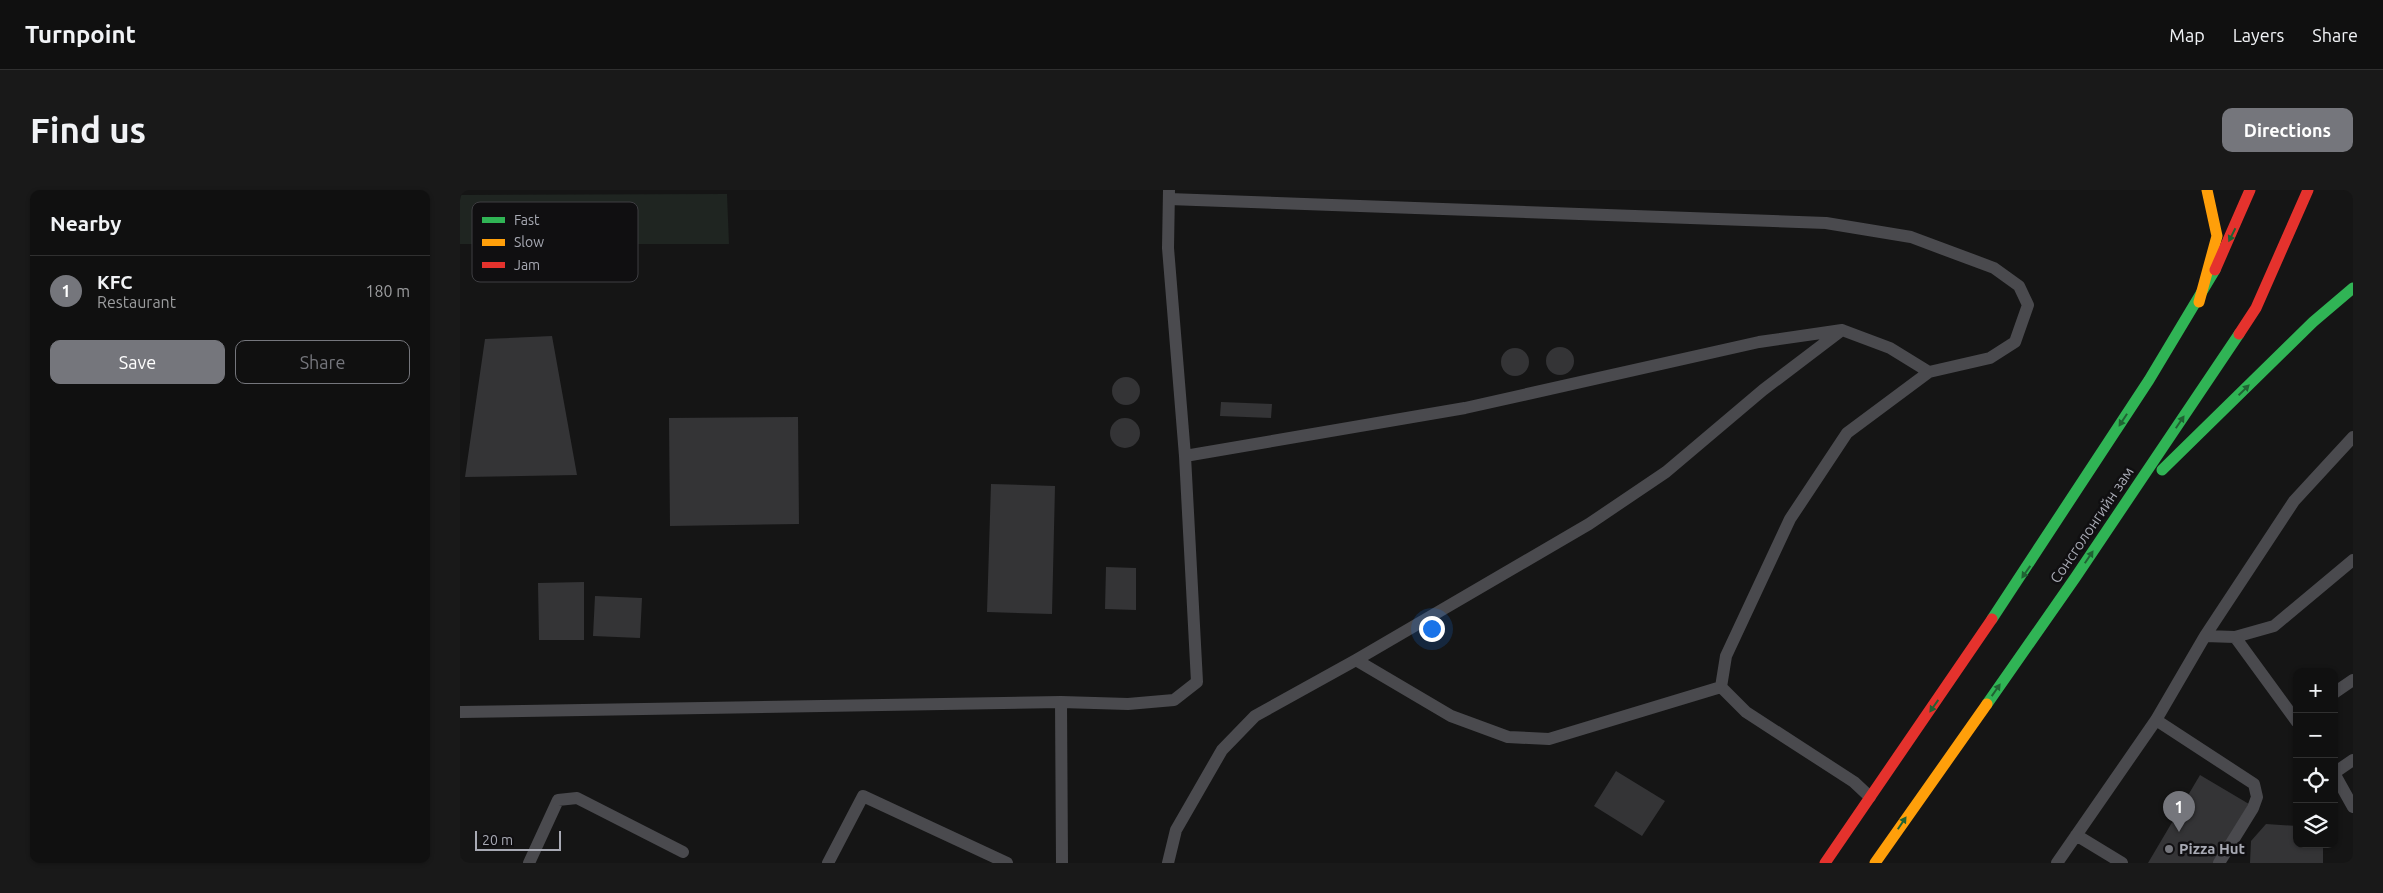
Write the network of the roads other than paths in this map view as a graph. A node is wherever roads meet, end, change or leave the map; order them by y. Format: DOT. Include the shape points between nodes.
graph roads {
  1 [pos="2207,190"];
  2 [pos="2250,190"];
  3 [pos="2308,190"];
  4 [pos="1169,195"];
  5 [pos="2353,288"];
  6 [pos="2199,302"];
  7 [pos="1842,330"];
  8 [pos="1928,372"];
  9 [pos="2353,437"];
  10 [pos="1185,456"];
  11 [pos="2121,510"];
  12 [pos="2353,560"];
  13 [pos="2205,636"];
  14 [pos="2235,637"];
  15 [pos="1356,660"];
  16 [pos="2353,680"];
  17 [pos="1721,688"];
  18 [pos="2338,690"];
  19 [pos="1061,702"];
  20 [pos="460,712"];
  21 [pos="2293,716"];
  22 [pos="2156,720"];
  23 [pos="2353,760"];
  24 [pos="2338,770"];
  25 [pos="2338,780"];
  26 [pos="1870,797"];
  27 [pos="2353,807"];
  28 [pos="2076,835"];
  29 [pos="682,852"];
  30 [pos="529,863"];
  31 [pos="828,863"];
  32 [pos="1007,863"];
  33 [pos="1062,863"];
  34 [pos="1168,863"];
  35 [pos="1825,863"];
  36 [pos="1875,863"];
  37 [pos="2057,863"];
  38 [pos="2122,863"];
  39 [pos="2220,863"];
  1 -- 6 [label="main road" via="2217,236"];
  2 -- 6 [label="main road, Сонсголонгийн зам, one-way" via="2237,226"];
  11 -- 3 [label="main road, Сонсголонгийн зам, one-way" via="2256,308"];
  4 -- 8 [label="lane" via="1826,223 1911,238 1994,268 2019,286 2028,305 2016,342 1990,358"];
  4 -- 10 [label="lane" via="1168,248"];
  11 -- 5 [label="main road, one-way" via="2312,322"];
  6 -- 26 [label="main road, Сонсголонгийн зам, one-way" via="2036,558"];
  7 -- 8 [label="lane" via="1890,348"];
  7 -- 10 [label="lane" via="1759,342 1465,408"];
  7 -- 15 [label="lane" via="1763,390 1666,472 1589,524"];
  8 -- 17 [label="lane" via="1847,433 1790,519 1726,656"];
  9 -- 13 [label="lane" via="2294,501"];
  10 -- 19 [label="lane" via="1197,682 1174,700 1128,704"];
  36 -- 11 [label="main road, Сонсголонгийн зам, one-way"];
  12 -- 14 [label="lane" via="2274,626"];
  13 -- 14 [label="lane"];
  13 -- 22 [label="lane"];
  14 -- 21 [label="lane"];
  15 -- 17 [label="lane" via="1452,716 1508,737 1549,739"];
  15 -- 34 [label="lane" via="1255,716 1222,750 1176,830"];
  16 -- 18 [label="lane"];
  17 -- 26 [label="lane" via="1746,712 1854,782"];
  19 -- 20 [label="lane"];
  19 -- 33 [label="lane"];
  22 -- 28 [label="lane"];
  22 -- 39 [label="lane" via="2254,784 2257,796 2253,808"];
  23 -- 24 [label="lane"];
  25 -- 27 [label="lane"];
  26 -- 35 [label="main road, Сонсголонгийн зам"];
  28 -- 37 [label="lane"];
  28 -- 38 [label="lane"];
  29 -- 30 [label="lane" via="576,798 558,800"];
  31 -- 32 [label="lane" via="863,796"];
}
